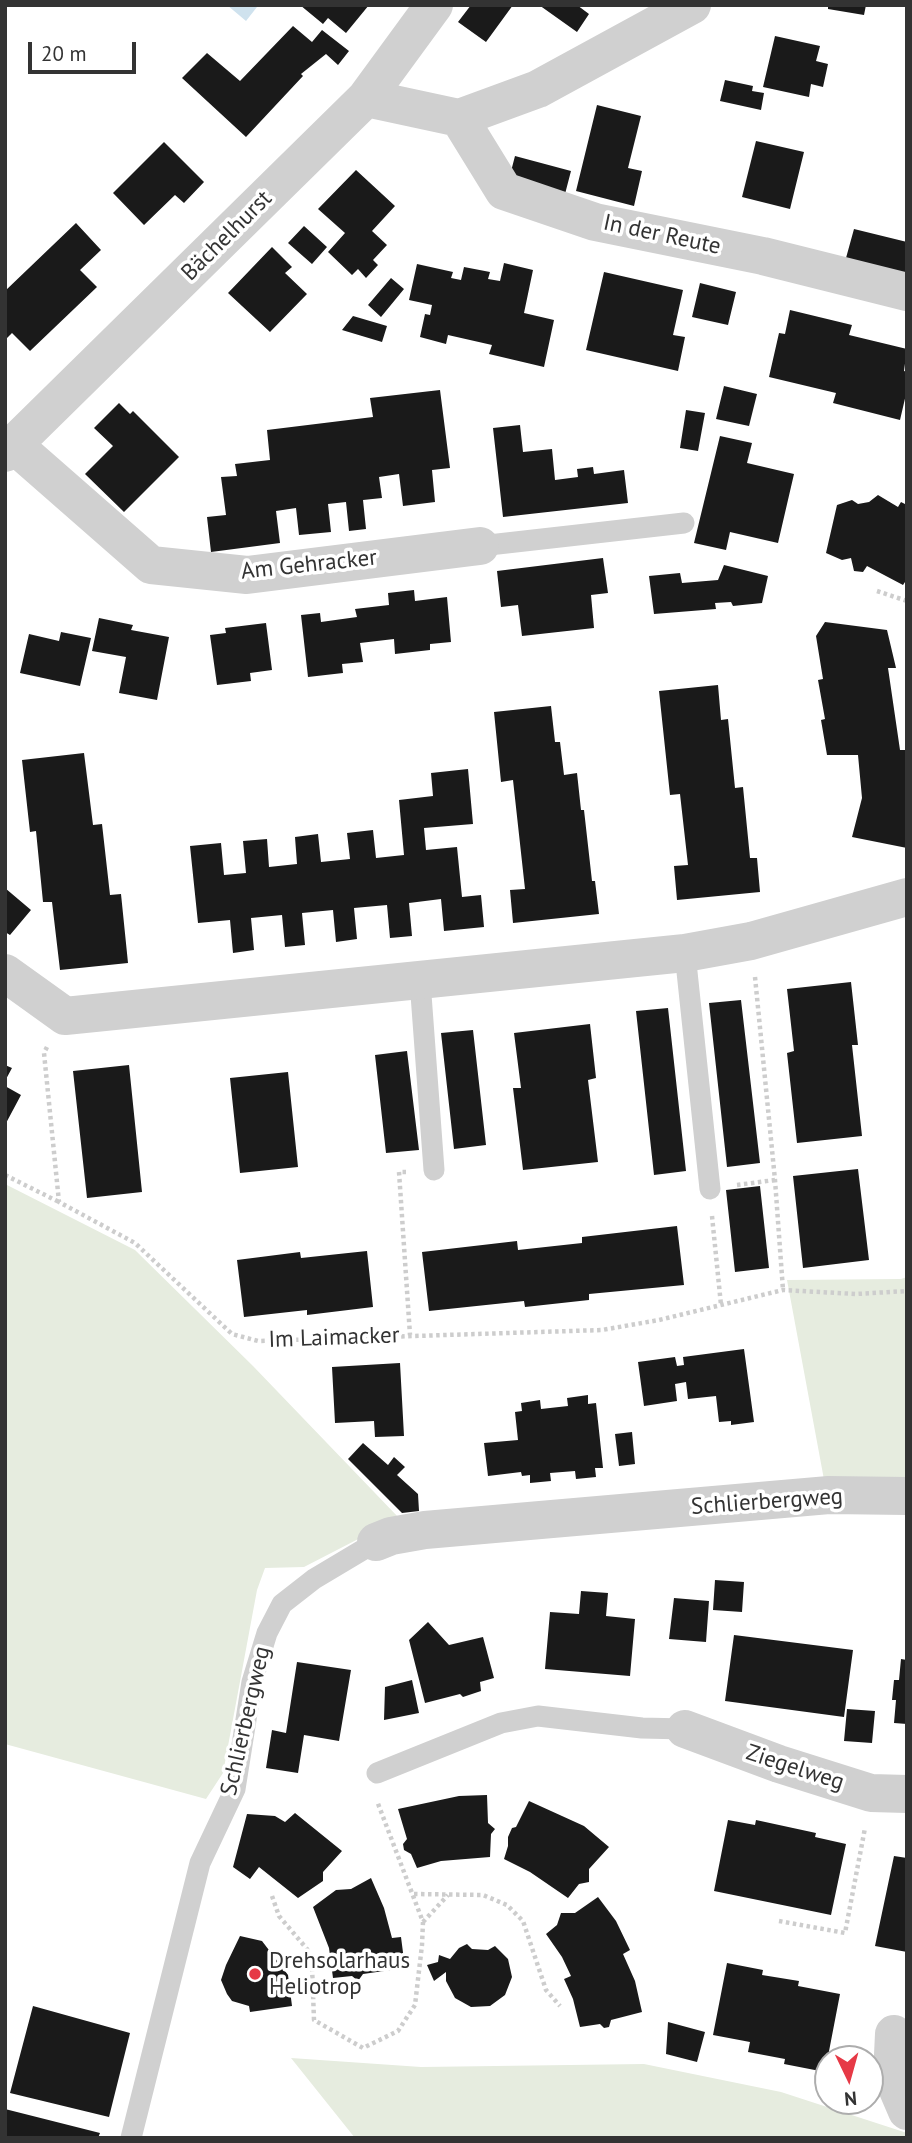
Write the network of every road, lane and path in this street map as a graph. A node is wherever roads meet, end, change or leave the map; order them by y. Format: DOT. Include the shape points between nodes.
graph roads {
  1 [pos="434,5"];
  2 [pos="692,5"];
  3 [pos="366,98"];
  4 [pos="459,118"];
  5 [pos="907,292"];
  6 [pos="9,449"];
  7 [pos="684,523"];
  8 [pos="480,546"];
  9 [pos="877,590"];
  10 [pos="907,601"];
  11 [pos="907,897"];
  12 [pos="751,941"];
  13 [pos="685,953"];
  14 [pos="5,973"];
  15 [pos="420,981"];
  16 [pos="65,1016"];
  17 [pos="434,1170"];
  18 [pos="5,1175"];
  19 [pos="775,1180"];
  20 [pos="710,1189"];
  21 [pos="59,1202"];
  22 [pos="783,1290"];
  23 [pos="907,1291"];
  24 [pos="721,1305"];
  25 [pos="410,1336"];
  26 [pos="907,1496"];
  27 [pos="376,1542"];
  28 [pos="685,1729"];
  29 [pos="377,1773"];
  30 [pos="889,1793"];
  31 [pos="414,1894"];
  32 [pos="448,1895"];
  33 [pos="272,1896"];
  34 [pos="779,1921"];
  35 [pos="423,1922"];
  36 [pos="560,2006"];
  37 [pos="894,2034"];
  38 [pos="907,2111"];
  39 [pos="131,2138"];
  1 -- 3 [label="street, Bächelhurst"];
  2 -- 4 [label="street" via="538,89"];
  3 -- 4 [label="street"];
  3 -- 6 [label="street, Bächelhurst"];
  4 -- 5 [label="street, In der Reute" via="503,191 595,222 763,256"];
  6 -- 8 [label="street, Am Gehracker" via="151,565 247,575"];
  7 -- 8 [label="lane"];
  9 -- 10 [label="path"];
  11 -- 12 [label="street"];
  12 -- 13 [label="street"];
  12 -- 19 [label="path"];
  13 -- 15 [label="street"];
  13 -- 20 [label="lane"];
  14 -- 16 [label="street"];
  15 -- 16 [label="street"];
  15 -- 17 [label="lane"];
  16 -- 21 [label="path" via="44,1053"];
  17 -- 25 [label="path" via="399,1172"];
  18 -- 21 [label="path, Im Laimacker"];
  19 -- 20 [label="path"];
  19 -- 22 [label="path"];
  20 -- 24 [label="path"];
  21 -- 25 [label="path, Im Laimacker" via="135,1243 232,1334 258,1341"];
  22 -- 23 [label="path, Im Laimacker"];
  22 -- 24 [label="path, Im Laimacker"];
  24 -- 25 [label="path, Im Laimacker" via="602,1330"];
  26 -- 27 [label="street, Schlierbergweg" via="829,1495 425,1530"];
  27 -- 39 [label="lane, Schlierbergweg" via="282,1604 267,1633 252,1682 234,1789 200,1863"];
  28 -- 29 [label="lane" via="538,1716 501,1723"];
  28 -- 30 [label="street, Ziegelweg" via="779,1764"];
  29 -- 31 [label="path" via="376,1797"];
  30 -- 34 [label="path" via="845,1933"];
  31 -- 32 [label="path"];
  31 -- 35 [label="path"];
  32 -- 35 [label="path"];
  32 -- 36 [label="path" via="483,1895 507,1905 523,1921 546,1990"];
  33 -- 35 [label="path" via="279,1916 307,1949 314,2020 363,2048 398,2031 415,2005"];
  37 -- 38 [label="street" via="892,2076"];
}
